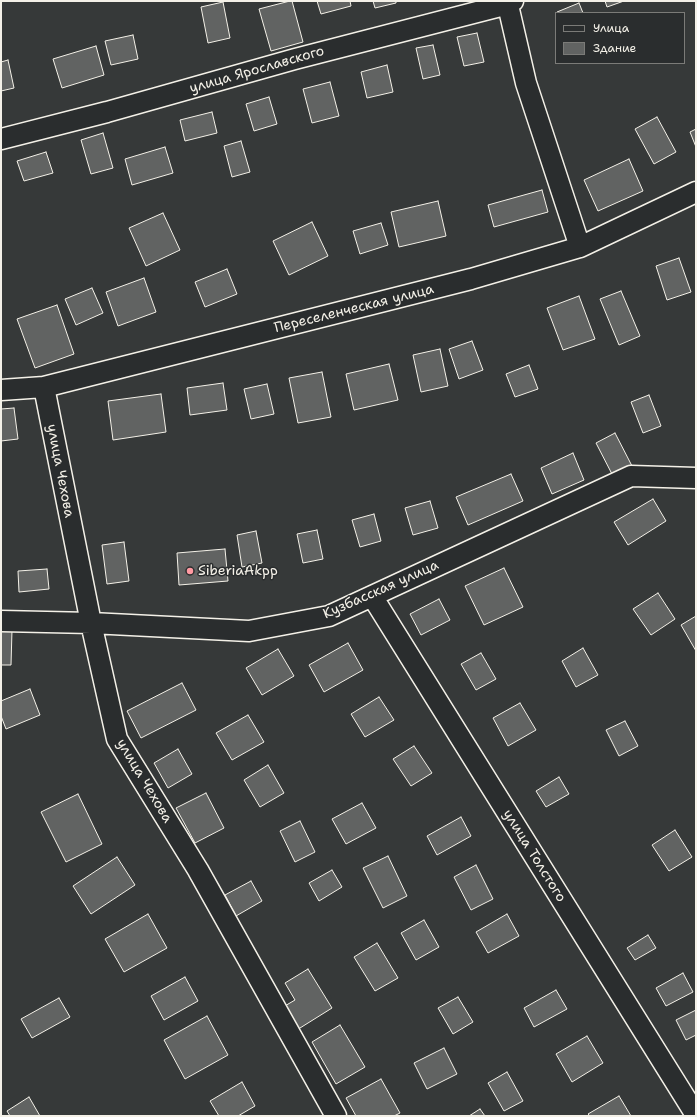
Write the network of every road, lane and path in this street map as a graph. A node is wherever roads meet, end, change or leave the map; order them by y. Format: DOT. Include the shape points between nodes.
graph roads {
  1 [pos="510,2"];
  2 [pos="1,139"];
  3 [pos="696,192"];
  4 [pos="580,247"];
  5 [pos="44,387"];
  6 [pos="1,390"];
  7 [pos="696,479"];
  8 [pos="372,596"];
  9 [pos="1,622"];
  10 [pos="91,623"];
  11 [pos="696,1115"];
  12 [pos="336,1116"];
  1 -- 2 [label="street, улица Ярославского"];
  1 -- 4 [label="street" via="526,83"];
  3 -- 4 [label="street, Переселенческая улица"];
  4 -- 5 [label="street, Переселенческая улица" via="471,279"];
  5 -- 6 [label="street, Переселенческая улица"];
  5 -- 10 [label="street, улица Чехова"];
  7 -- 8 [label="street, Кузбасская улица" via="631,476"];
  8 -- 10 [label="street, Кузбасская улица" via="328,616 249,631"];
  8 -- 11 [label="street, улица Толстого"];
  9 -- 10 [label="street, Кузбасская улица"];
  10 -- 12 [label="street, улица Чехова" via="117,739 198,870"];
}
